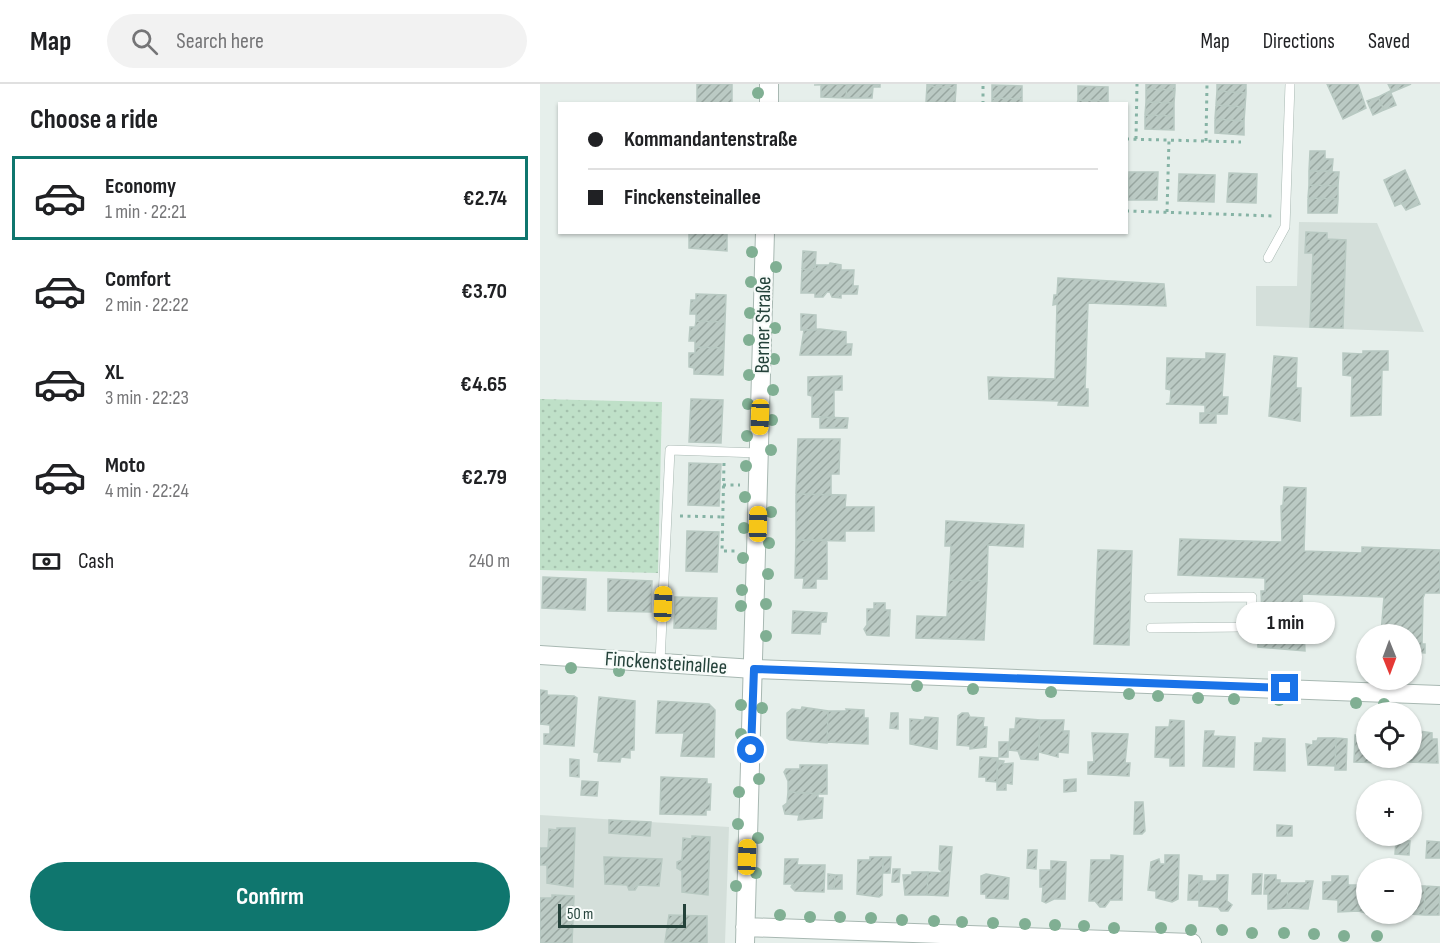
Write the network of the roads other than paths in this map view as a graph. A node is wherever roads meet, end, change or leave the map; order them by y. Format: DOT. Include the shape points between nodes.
graph roads {
  1 [pos="769,84"];
  2 [pos="1290,84"];
  3 [pos="769,102"];
  4 [pos="765,234"];
  5 [pos="1268,258"];
  6 [pos="759,453"];
  7 [pos="1149,598"];
  8 [pos="1151,628"];
  9 [pos="540,655"];
  10 [pos="660,662"];
  11 [pos="754,669"];
  12 [pos="1440,694"];
  13 [pos="745,935"];
  14 [pos="1192,943"];
  1 -- 3 [label="street"];
  2 -- 5 [label="lane" via="1285,227"];
  4 -- 6 [label="street, Berner Straße"];
  6 -- 10 [label="lane" via="670,450"];
  6 -- 11 [label="street, Berner Straße"];
  7 -- 8 [label="lane" via="1252,597 1251,610 1242,627"];
  9 -- 10 [label="street, Finckensteinallee"];
  10 -- 11 [label="street, Finckensteinallee"];
  11 -- 12 [label="street, Finckensteinallee"];
  11 -- 13 [label="street, Berner Straße"];
  13 -- 14 [label="street"];
}
